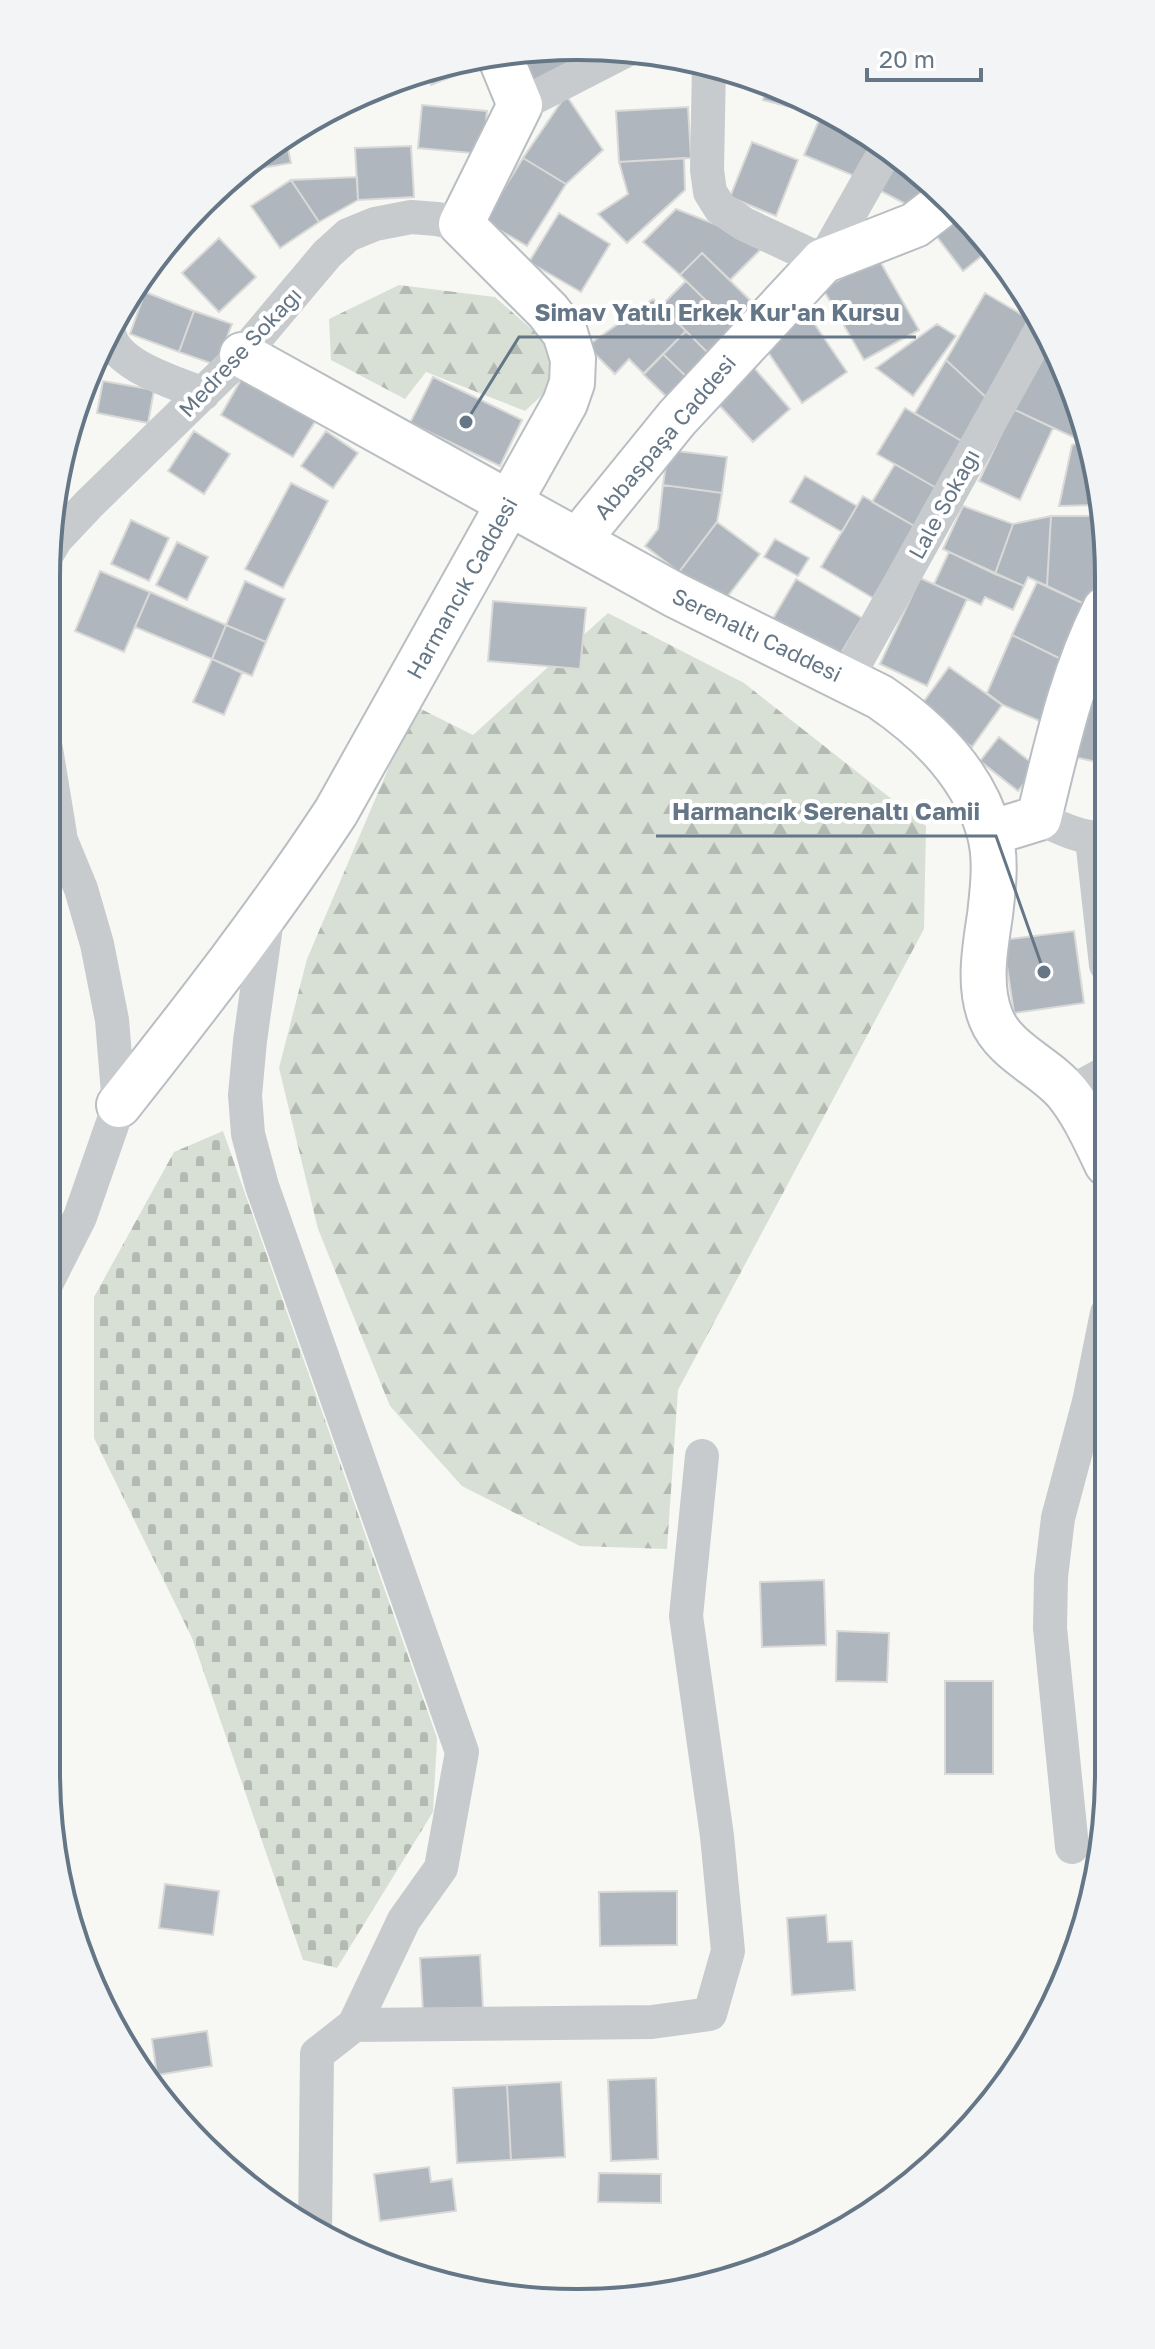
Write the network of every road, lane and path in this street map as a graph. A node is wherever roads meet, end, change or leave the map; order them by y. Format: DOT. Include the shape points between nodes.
graph roads {
  1 [pos="606,61"];
  2 [pos="504,65"];
  3 [pos="709,77"];
  4 [pos="520,105"];
  5 [pos="881,158"];
  6 [pos="938,207"];
  7 [pos="461,224"];
  8 [pos="823,261"];
  9 [pos="1036,338"];
  10 [pos="114,347"];
  11 [pos="242,355"];
  12 [pos="203,394"];
  13 [pos="510,503"];
  14 [pos="62,533"];
  15 [pos="578,540"];
  16 [pos="1095,630"];
  17 [pos="846,680"];
  18 [pos="1039,818"];
  19 [pos="990,833"];
  20 [pos="1095,838"];
  21 [pos="60,841"];
  22 [pos="268,911"];
  23 [pos="1095,1079"];
  24 [pos="1068,1094"];
  25 [pos="119,1105"];
  26 [pos="1095,1142"];
  27 [pos="60,1256"];
  28 [pos="1095,1372"];
  29 [pos="702,1456"];
  30 [pos="1072,1847"];
  31 [pos="354,2025"];
  32 [pos="315,2218"];
  1 -- 4 [label="street"];
  2 -- 4 [label="street"];
  3 -- 8 [label="street" via="710,192 720,208 744,224"];
  4 -- 7 [label="street"];
  5 -- 8 [label="street"];
  6 -- 8 [label="street, Abbaspaşa Caddesi" via="915,225"];
  7 -- 11 [label="street, Medrese Sokağı" via="411,217 348,235"];
  7 -- 13 [label="street, Harmancık Caddesi" via="548,311 565,333 573,359 565,403"];
  8 -- 15 [label="street, Abbaspaşa Caddesi" via="677,418"];
  9 -- 17 [label="street, Lale Sokağı"];
  10 -- 12 [label="street" via="130,362"];
  11 -- 12 [label="street, Medrese Sokağı"];
  11 -- 13 [label="street, Serenaltı Caddesi"];
  12 -- 14 [label="street, Medrese Sokağı"];
  13 -- 15 [label="street, Serenaltı Caddesi"];
  13 -- 22 [label="street, Harmancık Caddesi" via="336,812"];
  15 -- 17 [label="street, Serenaltı Caddesi"];
  16 -- 18 [label="street" via="1066,705"];
  17 -- 19 [label="street, Serenaltı Caddesi" via="903,713 953,763 975,794"];
  18 -- 19 [label="street"];
  18 -- 20 [label="street"];
  19 -- 24 [label="street, Serenaltı Caddesi" via="994,884 986,1001 1004,1038"];
  21 -- 25 [label="street" via="97,944 112,1020"];
  22 -- 25 [label="street, Harmancık Caddesi"];
  22 -- 31 [label="street" via="245,1095 248,1134 462,1752 441,1868 404,1920"];
  23 -- 24 [label="street"];
  24 -- 26 [label="street, Serenaltı Caddesi"];
  25 -- 27 [label="street" via="80,1217"];
  28 -- 30 [label="street" via="1058,1518 1051,1577 1050,1628"];
  29 -- 31 [label="street" via="686,1616 728,1951 710,2014 652,2022"];
  31 -- 32 [label="street" via="317,2054"];
}
